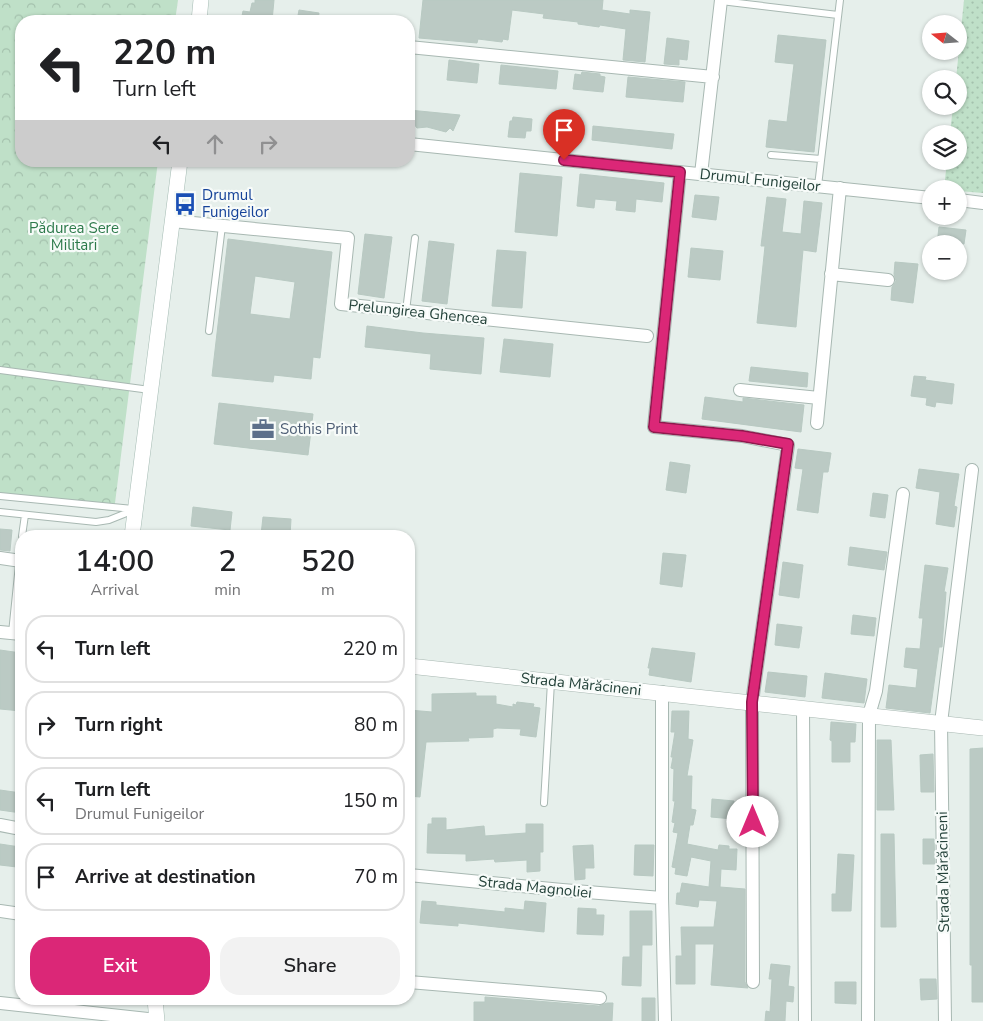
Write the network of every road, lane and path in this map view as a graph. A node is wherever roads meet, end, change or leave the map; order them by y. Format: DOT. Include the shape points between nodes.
graph roads {
  1 [pos="201,0"];
  2 [pos="721,0"];
  3 [pos="790,0"];
  4 [pos="840,0"];
  5 [pos="789,9"];
  6 [pos="200,15"];
  7 [pos="838,15"];
  8 [pos="415,48"];
  9 [pos="713,77"];
  10 [pos="415,145"];
  11 [pos="771,155"];
  12 [pos="821,159"];
  13 [pos="179,167"];
  14 [pos="680,172"];
  15 [pos="701,174"];
  16 [pos="818,186"];
  17 [pos="840,188"];
  18 [pos="922,197"];
  19 [pos="967,201"];
  20 [pos="983,203"];
  21 [pos="172,222"];
  22 [pos="222,226"];
  23 [pos="415,238"];
  24 [pos="831,274"];
  25 [pos="888,280"];
  26 [pos="406,311"];
  27 [pos="209,331"];
  28 [pos="647,336"];
  29 [pos="0,370"];
  30 [pos="150,390"];
  31 [pos="740,390"];
  32 [pos="819,398"];
  33 [pos="817,423"];
  34 [pos="972,470"];
  35 [pos="903,494"];
  36 [pos="0,496"];
  37 [pos="135,510"];
  38 [pos="0,512"];
  39 [pos="24,515"];
  40 [pos="23,530"];
  41 [pos="133,530"];
  42 [pos="0,558"];
  43 [pos="15,560"];
  44 [pos="15,601"];
  45 [pos="11,633"];
  46 [pos="415,667"];
  47 [pos="552,681"];
  48 [pos="662,692"];
  49 [pos="752,702"];
  50 [pos="804,708"];
  51 [pos="869,715"];
  52 [pos="941,723"];
  53 [pos="983,728"];
  54 [pos="544,803"];
  55 [pos="0,826"];
  56 [pos="15,828"];
  57 [pos="415,876"];
  58 [pos="662,898"];
  59 [pos="0,911"];
  60 [pos="15,913"];
  61 [pos="753,982"];
  62 [pos="415,983"];
  63 [pos="600,998"];
  64 [pos="0,1003"];
  65 [pos="15,1005"];
  66 [pos="18,1005"];
  67 [pos="156,1005"];
  68 [pos="157,1020"];
  69 [pos="665,1021"];
  70 [pos="806,1021"];
  71 [pos="868,1021"];
  72 [pos="945,1021"];
  1 -- 6 [label="street"];
  2 -- 5 [label="lane"];
  2 -- 9 [label="street"];
  3 -- 5 [label="lane"];
  4 -- 7 [label="lane"];
  5 -- 7 [label="lane"];
  7 -- 12 [label="lane"];
  8 -- 9 [label="street"];
  9 -- 15 [label="street"];
  10 -- 14 [label="street, Drumul Funigeilor"];
  11 -- 12 [label="lane"];
  12 -- 16 [label="lane"];
  13 -- 21 [label="street"];
  14 -- 15 [label="street, Drumul Funigeilor"];
  14 -- 49 [label="street" via="654,427 788,444"];
  15 -- 16 [label="street, Drumul Funigeilor"];
  16 -- 17 [label="street, Drumul Funigeilor"];
  17 -- 18 [label="street, Drumul Funigeilor"];
  17 -- 24 [label="street"];
  19 -- 20 [label="street"];
  21 -- 22 [label="street, Prelungirea Ghencea"];
  21 -- 30 [label="street"];
  22 -- 26 [label="street, Prelungirea Ghencea" via="348,238 341,304"];
  22 -- 27 [label="lane"];
  23 -- 26 [label="lane"];
  24 -- 25 [label="street"];
  24 -- 32 [label="street"];
  26 -- 28 [label="street, Prelungirea Ghencea"];
  29 -- 30 [label="lane"];
  30 -- 37 [label="street"];
  31 -- 32 [label="street"];
  32 -- 33 [label="street"];
  34 -- 52 [label="street, Strada Mărăcineni"];
  35 -- 51 [label="street" via="876,691"];
  36 -- 37 [label="lane"];
  37 -- 39 [label="lane" via="101,522"];
  37 -- 41 [label="street"];
  38 -- 39 [label="lane"];
  39 -- 40 [label="lane"];
  42 -- 43 [label="street"];
  44 -- 45 [label="lane"];
  46 -- 47 [label="street, Strada Mărăcineni"];
  47 -- 48 [label="street, Strada Mărăcineni"];
  47 -- 54 [label="lane"];
  48 -- 49 [label="street, Strada Mărăcineni"];
  48 -- 58 [label="street"];
  49 -- 50 [label="street, Strada Mărăcineni"];
  49 -- 61 [label="street"];
  50 -- 51 [label="street, Strada Mărăcineni"];
  50 -- 70 [label="street"];
  51 -- 52 [label="street, Strada Mărăcineni"];
  51 -- 71 [label="street"];
  52 -- 53 [label="street, Strada Mărăcineni"];
  52 -- 72 [label="street, Strada Mărăcineni"];
  55 -- 56 [label="street"];
  57 -- 58 [label="street, Strada Magnoliei"];
  58 -- 69 [label="street"];
  59 -- 60 [label="street"];
  62 -- 63 [label="street"];
  64 -- 65 [label="street"];
  66 -- 68 [label="street"];
  67 -- 68 [label="street"];
}
